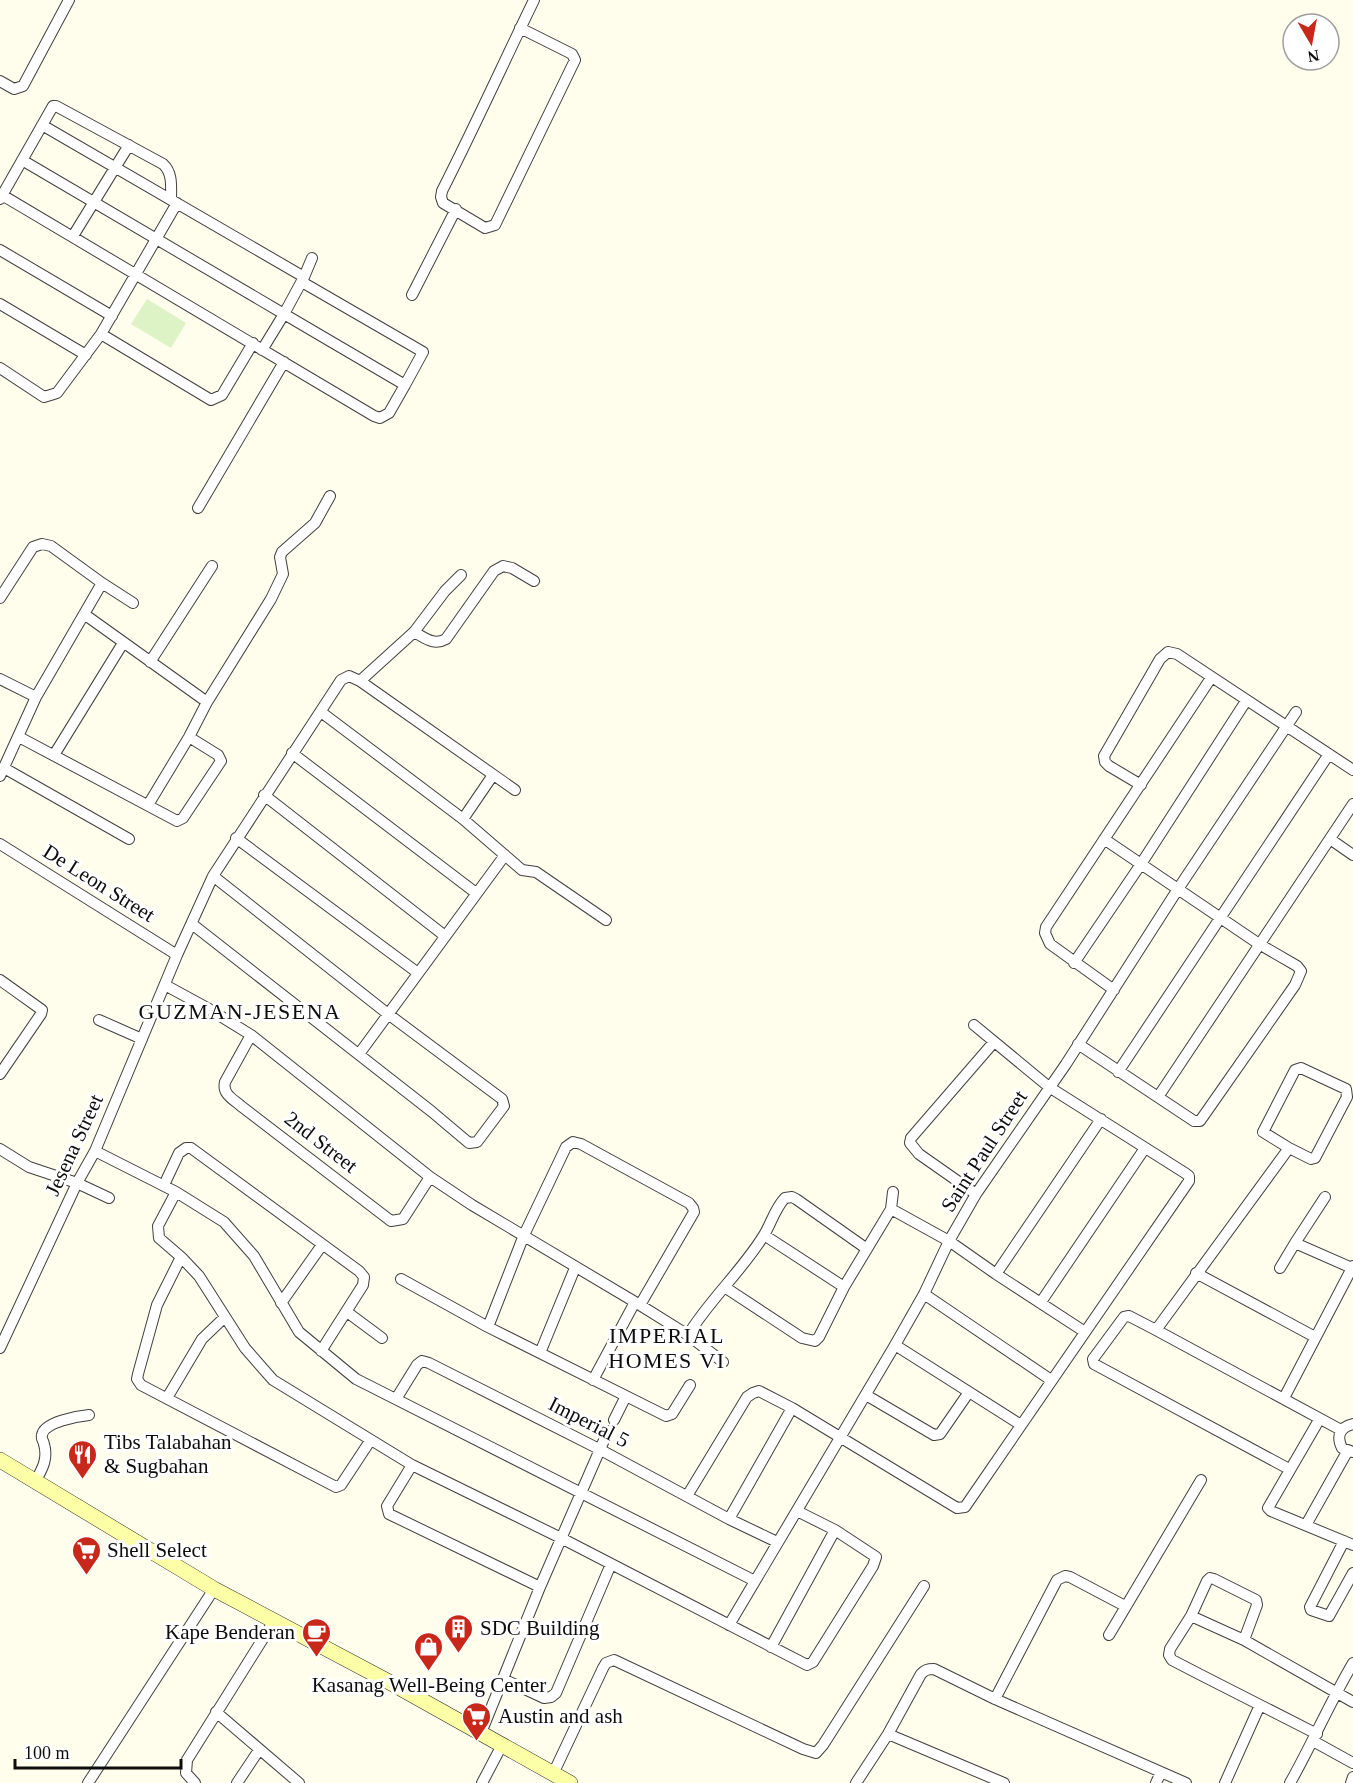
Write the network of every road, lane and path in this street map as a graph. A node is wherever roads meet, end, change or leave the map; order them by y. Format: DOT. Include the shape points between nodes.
graph roads {
  1 [pos="69,0"];
  2 [pos="534,0"];
  3 [pos="520,28"];
  4 [pos="0,81"];
  5 [pos="42,124"];
  6 [pos="129,145"];
  7 [pos="22,160"];
  8 [pos="115,168"];
  9 [pos="1,197"];
  10 [pos="94,201"];
  11 [pos="174,202"];
  12 [pos="456,209"];
  13 [pos="73,236"];
  14 [pos="157,238"];
  15 [pos="0,250"];
  16 [pos="312,258"];
  17 [pos="137,274"];
  18 [pos="303,279"];
  19 [pos="412,296"];
  20 [pos="0,304"];
  21 [pos="285,314"];
  22 [pos="112,316"];
  23 [pos="101,334"];
  24 [pos="257,346"];
  25 [pos="86,355"];
  26 [pos="284,362"];
  27 [pos="0,368"];
  28 [pos="405,385"];
  29 [pos="330,496"];
  30 [pos="198,508"];
  31 [pos="212,566"];
  32 [pos="461,575"];
  33 [pos="534,581"];
  34 [pos="102,583"];
  35 [pos="0,598"];
  36 [pos="133,603"];
  37 [pos="84,614"];
  38 [pos="414,632"];
  39 [pos="123,643"];
  40 [pos="150,662"];
  41 [pos="1211,678"];
  42 [pos="0,679"];
  43 [pos="360,681"];
  44 [pos="36,697"];
  45 [pos="1246,701"];
  46 [pos="207,702"];
  47 [pos="321,712"];
  48 [pos="1296,712"];
  49 [pos="1286,726"];
  50 [pos="19,736"];
  51 [pos="189,737"];
  52 [pos="292,753"];
  53 [pos="1329,754"];
  54 [pos="54,755"];
  55 [pos="1353,770"];
  56 [pos="2,772"];
  57 [pos="493,775"];
  58 [pos="1141,785"];
  59 [pos="515,790"];
  60 [pos="264,795"];
  61 [pos="1353,804"];
  62 [pos="148,805"];
  63 [pos="463,819"];
  64 [pos="236,838"];
  65 [pos="129,839"];
  66 [pos="1104,839"];
  67 [pos="1330,839"];
  68 [pos="0,844"];
  69 [pos="505,855"];
  70 [pos="1353,855"];
  71 [pos="1141,864"];
  72 [pos="213,876"];
  73 [pos="1178,888"];
  74 [pos="476,893"];
  75 [pos="1220,916"];
  76 [pos="606,920"];
  77 [pos="192,924"];
  78 [pos="445,936"];
  79 [pos="1259,944"];
  80 [pos="177,955"];
  81 [pos="1074,963"];
  82 [pos="418,973"];
  83 [pos="0,980"];
  84 [pos="165,985"];
  85 [pos="1114,990"];
  86 [pos="388,1014"];
  87 [pos="99,1020"];
  88 [pos="974,1026"];
  89 [pos="251,1035"];
  90 [pos="142,1039"];
  91 [pos="994,1042"];
  92 [pos="1078,1044"];
  93 [pos="359,1054"];
  94 [pos="1119,1072"];
  95 [pos="0,1074"];
  96 [pos="1049,1087"];
  97 [pos="1158,1097"];
  98 [pos="1101,1119"];
  99 [pos="1145,1148"];
  100 [pos="1289,1148"];
  101 [pos="0,1149"];
  102 [pos="95,1152"];
  103 [pos="430,1177"];
  104 [pos="77,1183"];
  105 [pos="164,1185"];
  106 [pos="176,1192"];
  107 [pos="893,1192"];
  108 [pos="976,1194"];
  109 [pos="1324,1197"];
  110 [pos="109,1198"];
  111 [pos="891,1209"];
  112 [pos="524,1235"];
  113 [pos="764,1235"];
  114 [pos="949,1241"];
  115 [pos="1295,1243"];
  116 [pos="322,1245"];
  117 [pos="867,1249"];
  118 [pos="181,1257"];
  119 [pos="1352,1267"];
  120 [pos="575,1268"];
  121 [pos="1280,1268"];
  122 [pos="1196,1273"];
  123 [pos="996,1274"];
  124 [pos="400,1279"];
  125 [pos="844,1287"];
  126 [pos="726,1288"];
  127 [pos="924,1294"];
  128 [pos="1041,1302"];
  129 [pos="282,1303"];
  130 [pos="638,1304"];
  131 [pos="347,1312"];
  132 [pos="225,1317"];
  133 [pos="488,1327"];
  134 [pos="1156,1330"];
  135 [pos="1085,1332"];
  136 [pos="688,1335"];
  137 [pos="1315,1337"];
  138 [pos="382,1338"];
  139 [pos="895,1345"];
  140 [pos="0,1348"];
  141 [pos="321,1351"];
  142 [pos="540,1353"];
  143 [pos="723,1362"];
  144 [pos="593,1380"];
  145 [pos="1051,1380"];
  146 [pos="690,1385"];
  147 [pos="969,1392"];
  148 [pos="866,1395"];
  149 [pos="626,1396"];
  150 [pos="167,1398"];
  151 [pos="1284,1398"];
  152 [pos="396,1399"];
  153 [pos="792,1408"];
  154 [pos="89,1415"];
  155 [pos="1319,1420"];
  156 [pos="1353,1424"];
  157 [pos="1021,1425"];
  158 [pos="1341,1430"];
  159 [pos="841,1438"];
  160 [pos="370,1441"];
  161 [pos="600,1449"];
  162 [pos="1350,1452"];
  163 [pos="0,1460"];
  164 [pos="412,1465"];
  165 [pos="1289,1469"];
  166 [pos="36,1480"];
  167 [pos="1201,1480"];
  168 [pos="581,1492"];
  169 [pos="687,1496"];
  170 [pos="797,1511"];
  171 [pos="729,1519"];
  172 [pos="1306,1525"];
  173 [pos="835,1530"];
  174 [pos="561,1538"];
  175 [pos="777,1542"];
  176 [pos="1349,1543"];
  177 [pos="611,1564"];
  178 [pos="1353,1573"];
  179 [pos="755,1581"];
  180 [pos="924,1586"];
  181 [pos="540,1587"];
  182 [pos="214,1589"];
  183 [pos="1125,1606"];
  184 [pos="1191,1616"];
  185 [pos="274,1621"];
  186 [pos="729,1626"];
  187 [pos="1109,1635"];
  188 [pos="1244,1640"];
  189 [pos="771,1647"];
  190 [pos="1353,1663"];
  191 [pos="503,1679"];
  192 [pos="1336,1693"];
  193 [pos="995,1699"];
  194 [pos="1353,1702"];
  195 [pos="1260,1705"];
  196 [pos="216,1712"];
  197 [pos="481,1733"];
  198 [pos="888,1734"];
  199 [pos="1315,1737"];
  200 [pos="502,1745"];
  201 [pos="259,1750"];
  202 [pos="1353,1763"];
  203 [pos="1161,1772"];
  204 [pos="1353,1777"];
  205 [pos="563,1780"];
  206 [pos="295,1782"];
  207 [pos="88,1783"];
  208 [pos="195,1783"];
  209 [pos="237,1783"];
  210 [pos="482,1783"];
  211 [pos="856,1783"];
  212 [pos="1004,1783"];
  213 [pos="1156,1783"];
  214 [pos="1186,1783"];
  215 [pos="1225,1783"];
  216 [pos="1290,1783"];
  217 [pos="1351,1783"];
  1 -- 4 [label="street" via="23,86 14,89"];
  2 -- 3 [label="street"];
  3 -- 12 [label="street" via="442,191 443,202"];
  3 -- 12 [label="street" via="572,54 575,60 495,225 485,228"];
  5 -- 6 [label="street" via="53,106 58,106"];
  5 -- 7 [label="street"];
  5 -- 8 [label="street"];
  6 -- 8 [label="street"];
  6 -- 11 [label="street" via="167,168"];
  7 -- 9 [label="street"];
  7 -- 10 [label="street"];
  8 -- 10 [label="street"];
  8 -- 11 [label="street"];
  9 -- 13 [label="street"];
  10 -- 13 [label="street"];
  10 -- 14 [label="street"];
  11 -- 14 [label="street"];
  11 -- 18 [label="street"];
  12 -- 19 [label="street"];
  13 -- 17 [label="street"];
  14 -- 17 [label="street"];
  14 -- 21 [label="street"];
  15 -- 22 [label="street"];
  16 -- 18 [label="street"];
  17 -- 22 [label="street"];
  17 -- 24 [label="street"];
  18 -- 21 [label="street"];
  18 -- 28 [label="street" via="423,352"];
  20 -- 25 [label="street"];
  21 -- 24 [label="street"];
  21 -- 28 [label="street"];
  22 -- 23 [label="street"];
  23 -- 24 [label="street" via="211,400 222,395"];
  23 -- 25 [label="street"];
  24 -- 26 [label="street"];
  25 -- 27 [label="street" via="57,393 44,397"];
  26 -- 28 [label="street" via="380,418 389,413"];
  26 -- 30 [label="street"];
  29 -- 46 [label="street" via="315,523 282,552 282,577 271,599"];
  31 -- 40 [label="street"];
  32 -- 38 [label="street"];
  33 -- 38 [label="street" via="503,566 494,571 446,639 433,642"];
  34 -- 35 [label="street" via="51,546 42,544 33,547"];
  34 -- 36 [label="street"];
  34 -- 37 [label="street"];
  37 -- 39 [label="street"];
  37 -- 44 [label="street"];
  38 -- 43 [label="street"];
  39 -- 40 [label="street"];
  39 -- 54 [label="street"];
  40 -- 46 [label="street"];
  41 -- 45 [label="street"];
  41 -- 58 [label="street"];
  41 -- 58 [label="street" via="1173,652 1160,658 1104,756 1109,766"];
  42 -- 44 [label="street"];
  43 -- 47 [label="street, Jesena Street" via="349,676 341,680"];
  43 -- 57 [label="street"];
  44 -- 50 [label="street"];
  45 -- 49 [label="street"];
  45 -- 71 [label="street"];
  46 -- 51 [label="street"];
  47 -- 52 [label="street, Jesena Street"];
  47 -- 63 [label="street"];
  48 -- 49 [label="street, Saint Paul Street"];
  49 -- 53 [label="street"];
  49 -- 73 [label="street, Saint Paul Street"];
  50 -- 54 [label="street"];
  50 -- 56 [label="street"];
  51 -- 62 [label="street"];
  51 -- 62 [label="street" via="218,754 221,761 180,821"];
  52 -- 60 [label="street, Jesena Street"];
  52 -- 74 [label="street"];
  53 -- 55 [label="street"];
  53 -- 75 [label="street"];
  54 -- 62 [label="street"];
  56 -- 65 [label="street"];
  57 -- 59 [label="street"];
  57 -- 63 [label="street"];
  58 -- 66 [label="street"];
  60 -- 64 [label="street, Jesena Street"];
  60 -- 78 [label="street"];
  61 -- 67 [label="street"];
  63 -- 69 [label="street"];
  64 -- 72 [label="street, Jesena Street"];
  64 -- 82 [label="street"];
  66 -- 71 [label="street"];
  66 -- 81 [label="street" via="1046,927 1050,944"];
  67 -- 70 [label="street"];
  67 -- 79 [label="street"];
  68 -- 80 [label="street, De Leon Street"];
  69 -- 74 [label="street"];
  69 -- 76 [label="street" via="522,870 536,872"];
  71 -- 73 [label="street"];
  71 -- 81 [label="street"];
  72 -- 77 [label="street, Jesena Street"];
  72 -- 86 [label="street"];
  73 -- 75 [label="street"];
  73 -- 85 [label="street, Saint Paul Street"];
  74 -- 78 [label="street"];
  75 -- 79 [label="street"];
  75 -- 94 [label="street"];
  77 -- 80 [label="street, Jesena Street"];
  77 -- 93 [label="street"];
  78 -- 82 [label="street"];
  79 -- 97 [label="street"];
  79 -- 97 [label="street" via="1301,969 1294,985 1200,1120 1194,1121"];
  80 -- 84 [label="street, Jesena Street"];
  81 -- 85 [label="street"];
  82 -- 86 [label="street"];
  83 -- 95 [label="street" via="42,1010"];
  84 -- 89 [label="street"];
  84 -- 90 [label="street, Jesena Street"];
  85 -- 92 [label="street, Saint Paul Street"];
  86 -- 93 [label="street"];
  86 -- 93 [label="street" via="502,1099 504,1106 477,1142 469,1143"];
  87 -- 90 [label="street"];
  88 -- 91 [label="street"];
  89 -- 103 [label="street"];
  89 -- 103 [label="street, 2nd Street" via="224,1088 241,1106 391,1221 403,1219"];
  90 -- 102 [label="street, Jesena Street"];
  91 -- 96 [label="street"];
  91 -- 108 [label="street" via="910,1143 919,1154"];
  92 -- 94 [label="street"];
  92 -- 96 [label="street, Saint Paul Street"];
  94 -- 97 [label="street"];
  96 -- 98 [label="street"];
  96 -- 108 [label="street, Saint Paul Street"];
  98 -- 99 [label="street"];
  98 -- 123 [label="street"];
  99 -- 128 [label="street"];
  99 -- 135 [label="street" via="1189,1176 1189,1181"];
  100 -- 100 [label="street" via="1263,1132 1295,1070 1302,1068 1346,1089 1347,1097 1315,1158 1311,1160"];
  100 -- 122 [label="street"];
  101 -- 104 [label="street" via="29,1167"];
  102 -- 104 [label="street, Jesena Street"];
  102 -- 105 [label="street"];
  103 -- 112 [label="street"];
  104 -- 110 [label="street"];
  104 -- 140 [label="street, Jesena Street"];
  105 -- 106 [label="street"];
  105 -- 116 [label="street" via="179,1153 191,1148"];
  106 -- 118 [label="street" via="157,1230 159,1238"];
  106 -- 129 [label="street" via="224,1222 254,1256"];
  107 -- 111 [label="street"];
  108 -- 114 [label="street, Saint Paul Street"];
  109 -- 115 [label="street"];
  111 -- 114 [label="street"];
  111 -- 117 [label="street"];
  112 -- 120 [label="street"];
  112 -- 130 [label="street" via="566,1147 573,1142 689,1203 694,1212"];
  112 -- 133 [label="street"];
  113 -- 117 [label="street" via="782,1201 792,1197"];
  113 -- 125 [label="street"];
  113 -- 126 [label="street"];
  114 -- 123 [label="street"];
  114 -- 127 [label="street, Saint Paul Street"];
  115 -- 119 [label="street"];
  115 -- 121 [label="street"];
  116 -- 129 [label="street"];
  116 -- 131 [label="street" via="364,1277"];
  117 -- 125 [label="street"];
  118 -- 132 [label="street" via="199,1276"];
  118 -- 150 [label="street" via="157,1305 138,1374 141,1385"];
  119 -- 137 [label="street"];
  120 -- 130 [label="street"];
  120 -- 142 [label="street"];
  122 -- 134 [label="street"];
  122 -- 137 [label="street"];
  123 -- 128 [label="street"];
  124 -- 133 [label="street"];
  125 -- 126 [label="street" via="819,1337 811,1342"];
  126 -- 136 [label="street"];
  127 -- 139 [label="street, Saint Paul Street"];
  127 -- 145 [label="street"];
  128 -- 135 [label="street"];
  129 -- 141 [label="street" via="298,1332"];
  130 -- 136 [label="street"];
  130 -- 144 [label="street"];
  131 -- 138 [label="street"];
  131 -- 141 [label="street"];
  132 -- 150 [label="street" via="202,1339"];
  132 -- 160 [label="street" via="273,1380"];
  133 -- 142 [label="street"];
  134 -- 151 [label="street"];
  134 -- 165 [label="street" via="1124,1317 1094,1356 1093,1363"];
  135 -- 145 [label="street"];
  136 -- 143 [label="street"];
  137 -- 151 [label="street"];
  139 -- 147 [label="street"];
  139 -- 148 [label="street, Saint Paul Street"];
  141 -- 152 [label="street" via="356,1379"];
  142 -- 144 [label="street"];
  144 -- 149 [label="street"];
  145 -- 157 [label="street"];
  146 -- 149 [label="street" via="668,1416"];
  147 -- 148 [label="street" via="940,1434 934,1436"];
  147 -- 157 [label="street"];
  148 -- 159 [label="street, Saint Paul Street"];
  149 -- 161 [label="street"];
  150 -- 160 [label="street" via="336,1487"];
  151 -- 155 [label="street"];
  152 -- 161 [label="street, Imperial 5" via="422,1361"];
  152 -- 168 [label="street"];
  153 -- 159 [label="street"];
  153 -- 169 [label="street" via="759,1391 750,1394"];
  153 -- 171 [label="street"];
  154 -- 166 [label="street" via="61,1421 43,1432 46,1458"];
  155 -- 158 [label="street"];
  155 -- 165 [label="street"];
  156 -- 158 [label="street"];
  157 -- 159 [label="street" via="968,1505 960,1508"];
  158 -- 162 [label="street" via="1339,1442"];
  159 -- 170 [label="street, Saint Paul Street"];
  160 -- 164 [label="street"];
  161 -- 168 [label="street"];
  161 -- 169 [label="street, Imperial 5"];
  162 -- 172 [label="street"];
  163 -- 166 [label="main road"];
  164 -- 174 [label="street"];
  164 -- 181 [label="street" via="387,1506 389,1514"];
  165 -- 172 [label="street" via="1268,1508"];
  166 -- 182 [label="main road"];
  167 -- 183 [label="street"];
  168 -- 174 [label="street"];
  168 -- 179 [label="street"];
  169 -- 171 [label="street, Imperial 5"];
  170 -- 173 [label="street"];
  170 -- 175 [label="street, Saint Paul Street"];
  171 -- 175 [label="street, Imperial 5"];
  172 -- 176 [label="street"];
  173 -- 189 [label="street"];
  173 -- 189 [label="street" via="873,1554 873,1566 813,1662 804,1664"];
  174 -- 177 [label="street"];
  174 -- 181 [label="street"];
  175 -- 179 [label="street, Saint Paul Street"];
  176 -- 178 [label="street" via="1311,1610 1329,1616"];
  177 -- 186 [label="street"];
  177 -- 191 [label="street" via="556,1693 544,1698"];
  179 -- 186 [label="street, Saint Paul Street"];
  180 -- 205 [label="street" via="816,1753 614,1660 603,1668"];
  181 -- 191 [label="street"];
  182 -- 185 [label="main road"];
  182 -- 207 [label="street"];
  183 -- 187 [label="street"];
  183 -- 193 [label="street" via="1070,1577 1060,1577"];
  184 -- 188 [label="street"];
  184 -- 188 [label="street" via="1208,1579 1214,1579 1256,1600"];
  184 -- 195 [label="street" via="1170,1649 1170,1658"];
  185 -- 196 [label="street"];
  185 -- 197 [label="main road"];
  186 -- 189 [label="street"];
  188 -- 192 [label="street"];
  190 -- 192 [label="street"];
  191 -- 197 [label="street"];
  192 -- 194 [label="street"];
  192 -- 199 [label="street"];
  193 -- 198 [label="street" via="934,1669 925,1670"];
  193 -- 203 [label="street"];
  195 -- 199 [label="street"];
  195 -- 215 [label="street"];
  196 -- 201 [label="street"];
  196 -- 208 [label="street" via="187,1760 186,1773"];
  197 -- 200 [label="main road"];
  198 -- 211 [label="street"];
  198 -- 212 [label="street"];
  199 -- 202 [label="street"];
  199 -- 216 [label="street"];
  200 -- 205 [label="main road"];
  200 -- 210 [label="street"];
  201 -- 206 [label="street"];
  201 -- 209 [label="street"];
  203 -- 213 [label="street"];
  203 -- 214 [label="street"];
  204 -- 217 [label="street"];
}
